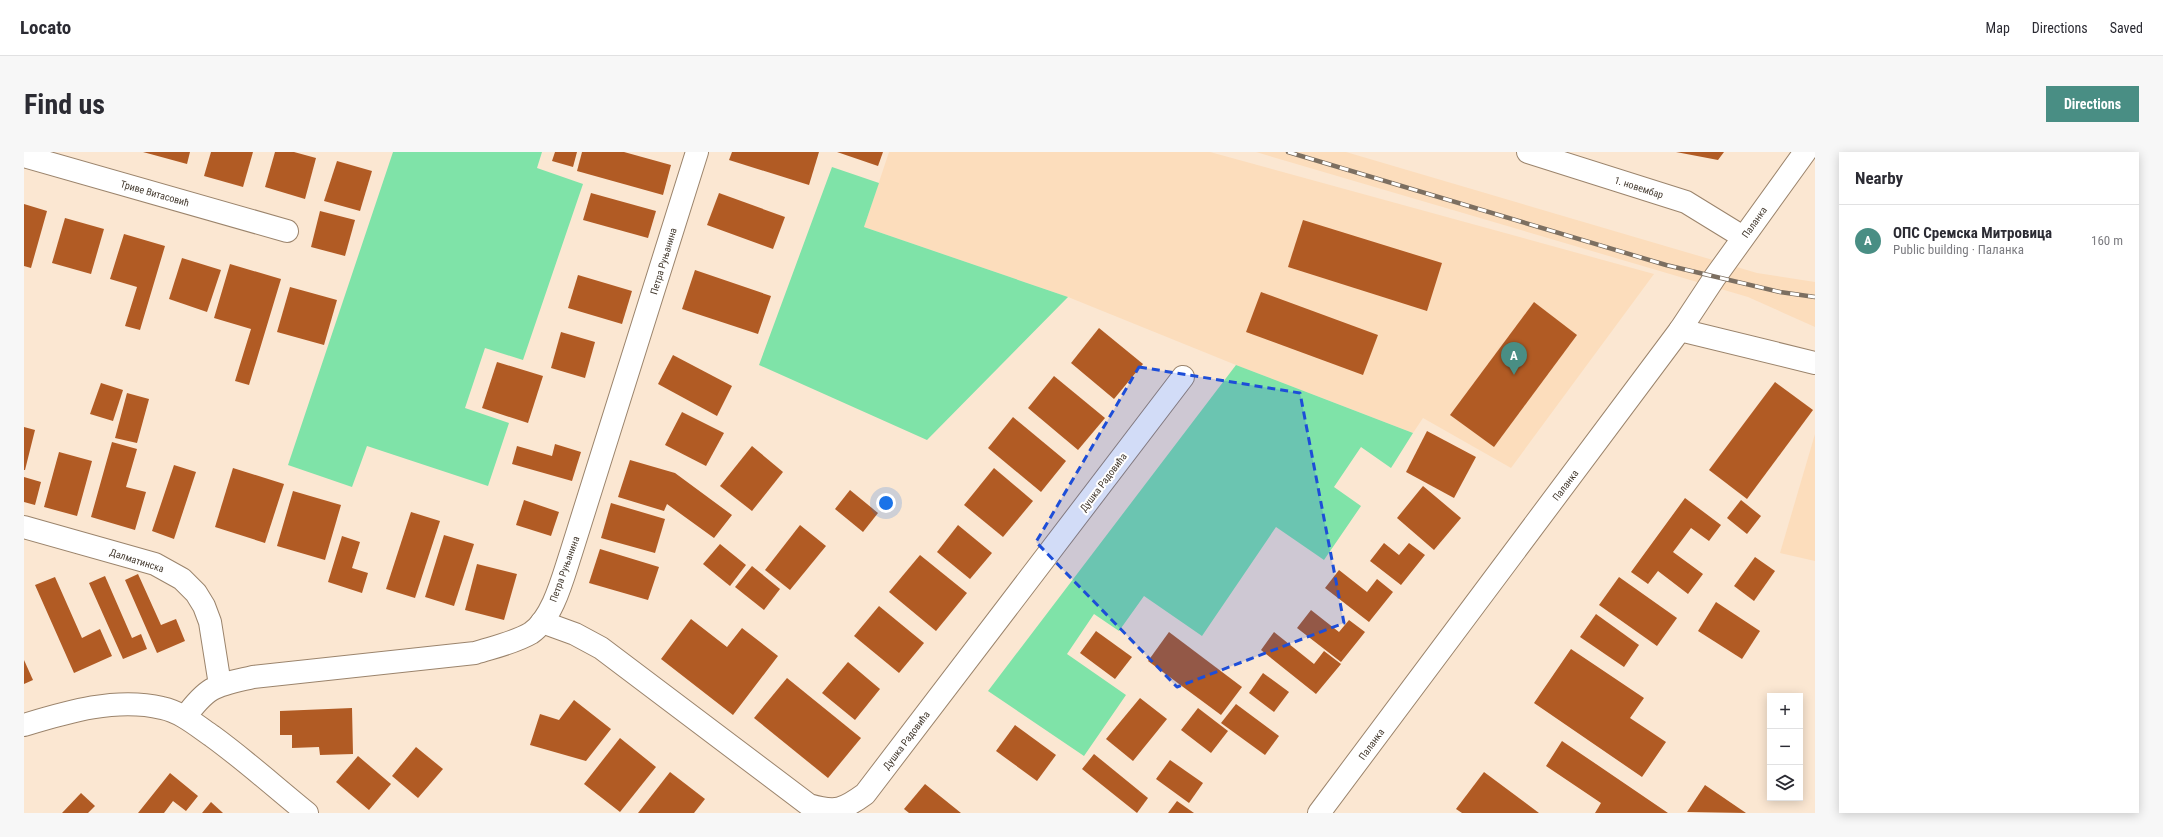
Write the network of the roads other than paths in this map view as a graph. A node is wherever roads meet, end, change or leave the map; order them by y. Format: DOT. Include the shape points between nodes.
graph roads {
  1 [pos="697,152"];
  2 [pos="1528,152"];
  3 [pos="1805,152"];
  4 [pos="24,156"];
  5 [pos="287,231"];
  6 [pos="1743,237"];
  7 [pos="1680,330"];
  8 [pos="1815,363"];
  9 [pos="1183,377"];
  10 [pos="24,528"];
  11 [pos="542,622"];
  12 [pos="220,685"];
  13 [pos="186,717"];
  14 [pos="24,724"];
  15 [pos="307,813"];
  16 [pos="1319,813"];
  1 -- 11 [label="street, Петра Руњанина" via="571,554 554,600"];
  2 -- 6 [label="street, 1. новембар" via="1686,202"];
  3 -- 6 [label="street, Паланка"];
  4 -- 5 [label="street, Триве Витасовић"];
  6 -- 7 [label="street, Паланка"];
  7 -- 8 [label="street"];
  7 -- 16 [label="street, Паланка"];
  9 -- 11 [label="street, Душка Радовића" via="865,794 847,808 826,811 809,806 601,648 575,634"];
  10 -- 12 [label="street, Далматинска" via="155,564 182,579 196,593 210,622"];
  11 -- 12 [label="street, Петра Руњанина" via="531,632 510,643 475,653 253,678"];
  12 -- 13 [label="street, Петра Руњанина" via="200,697"];
  13 -- 14 [label="street" via="162,708 133,704 75,710"];
  13 -- 15 [label="street" via="242,758"];
}
